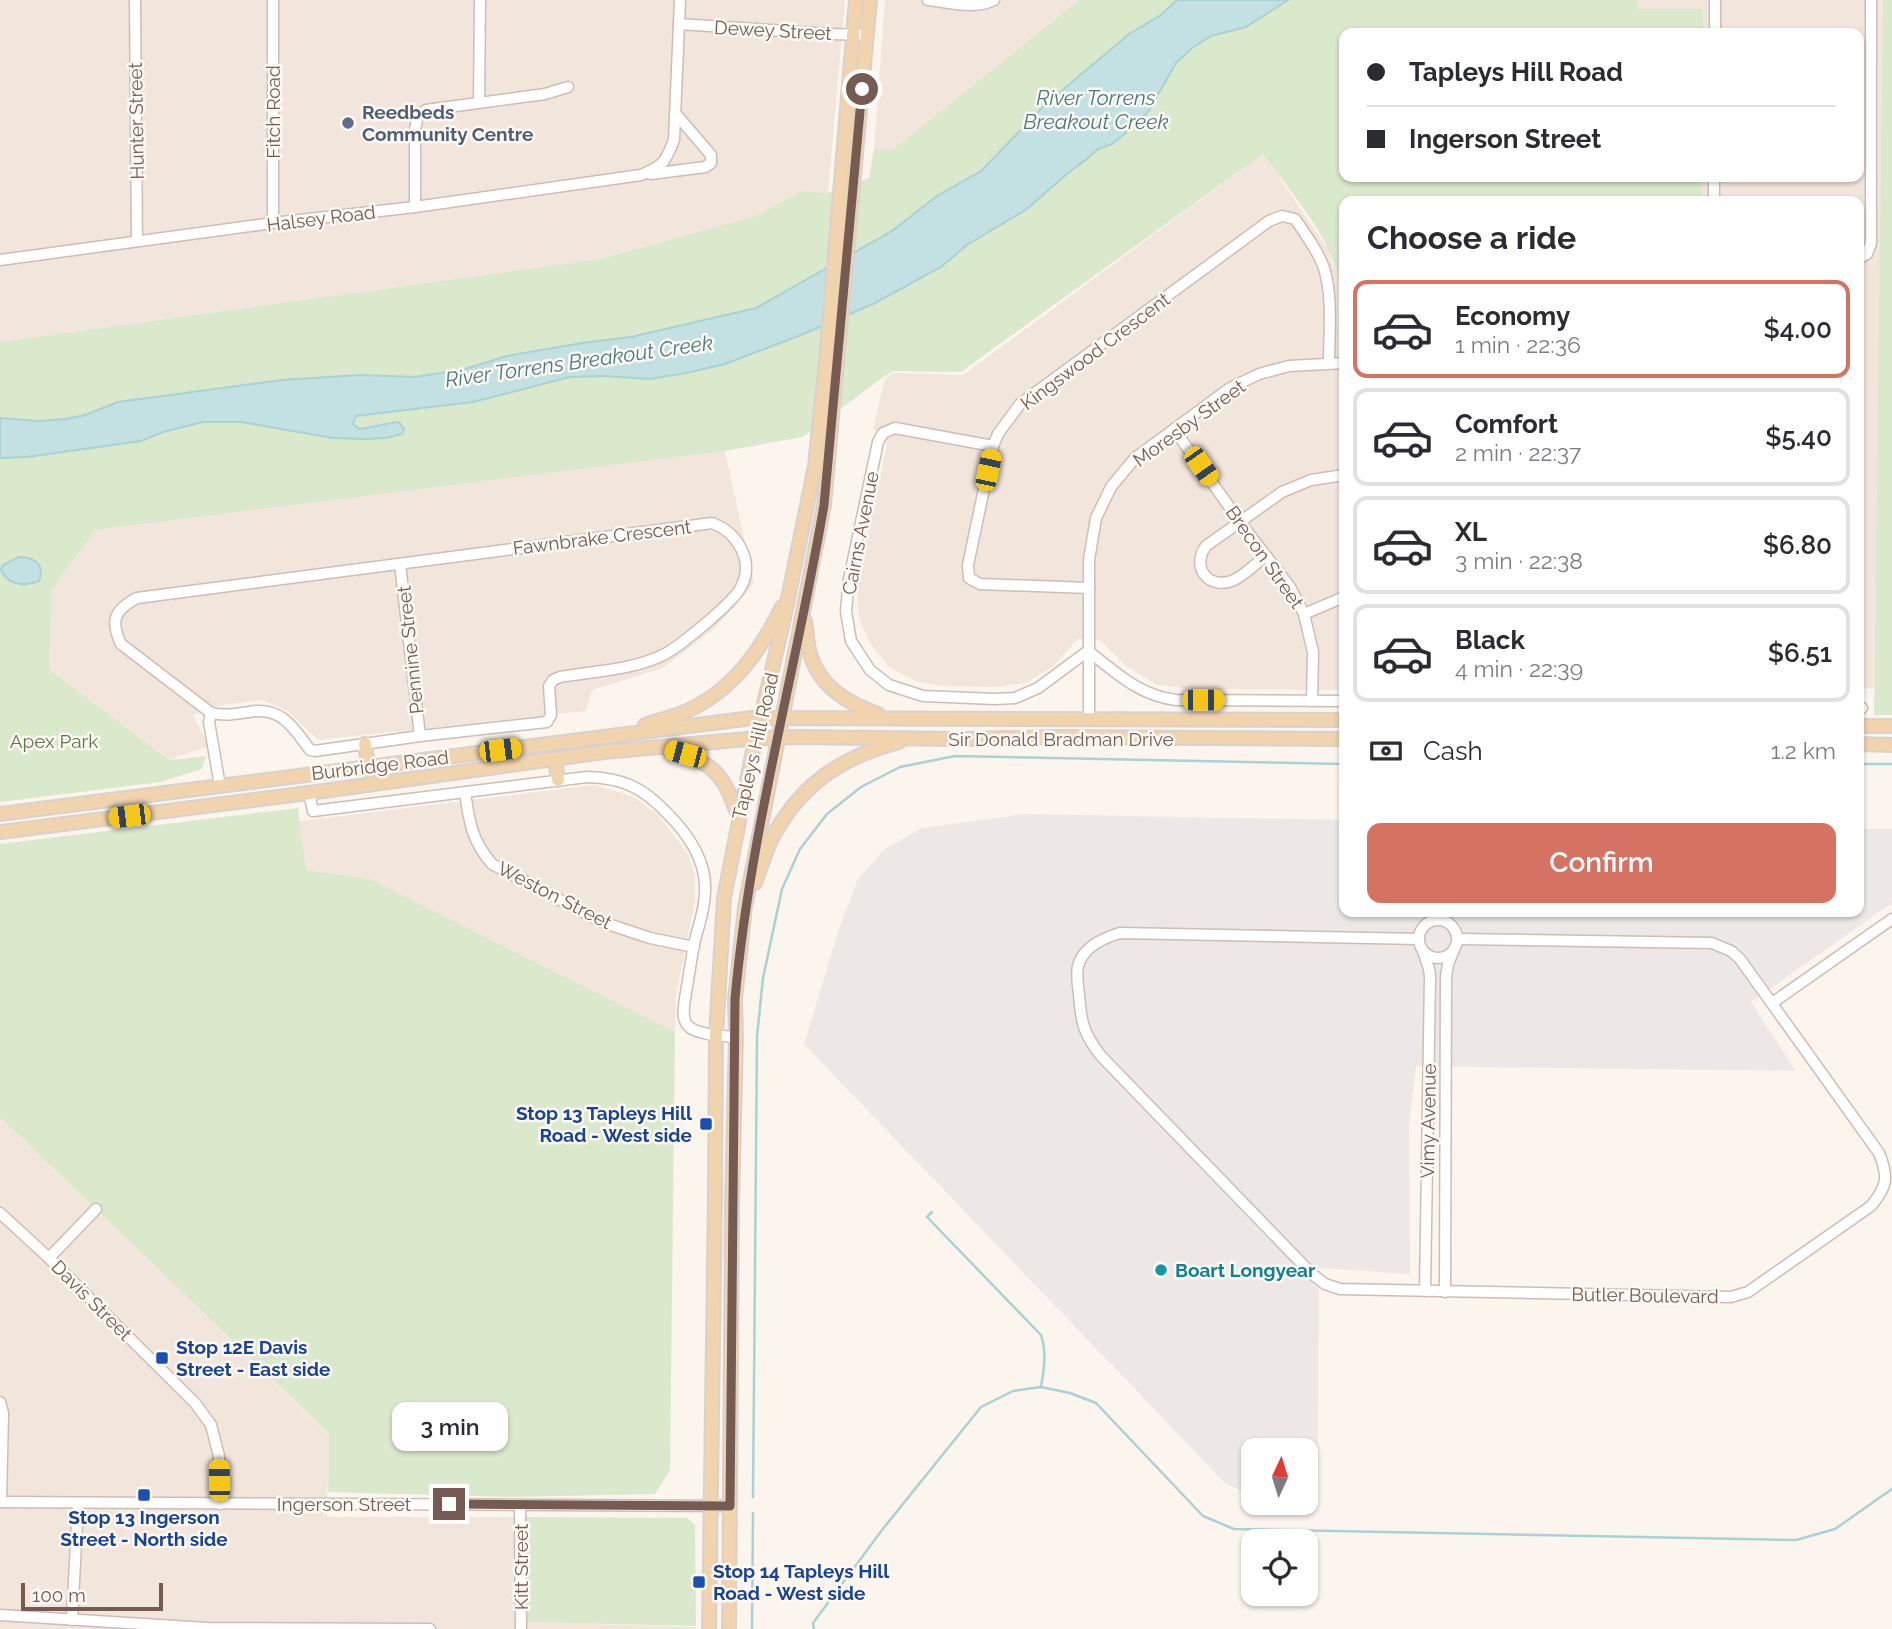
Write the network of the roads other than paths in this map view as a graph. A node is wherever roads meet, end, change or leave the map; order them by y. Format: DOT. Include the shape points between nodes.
graph roads {
  1 [pos="135,0"];
  2 [pos="273,0"];
  3 [pos="480,0"];
  4 [pos="680,0"];
  5 [pos="856,0"];
  6 [pos="870,0"];
  7 [pos="928,0"];
  8 [pos="994,0"];
  9 [pos="1715,0"];
  10 [pos="1871,0"];
  11 [pos="679,24"];
  12 [pos="1714,28"];
  13 [pos="853,33"];
  14 [pos="867,34"];
  15 [pos="568,87"];
  16 [pos="849,87"];
  17 [pos="862,89"];
  18 [pos="479,103"];
  19 [pos="675,113"];
  20 [pos="642,175"];
  21 [pos="415,207"];
  22 [pos="274,223"];
  23 [pos="137,241"];
  24 [pos="1864,256"];
  25 [pos="0,260"];
  26 [pos="832,359"];
  27 [pos="1329,363"];
  28 [pos="1339,363"];
  29 [pos="1174,429"];
  30 [pos="993,446"];
  31 [pos="1339,476"];
  32 [pos="1240,522"];
  33 [pos="1266,556"];
  34 [pos="400,564"];
  35 [pos="1088,587"];
  36 [pos="791,588"];
  37 [pos="1339,599"];
  38 [pos="803,614"];
  39 [pos="1304,614"];
  40 [pos="1088,651"];
  41 [pos="1312,701"];
  42 [pos="1339,701"];
  43 [pos="211,713"];
  44 [pos="761,717"];
  45 [pos="782,717"];
  46 [pos="889,718"];
  47 [pos="1089,720"];
  48 [pos="1339,720"];
  49 [pos="1864,726"];
  50 [pos="1892,726"];
  51 [pos="629,733"];
  52 [pos="420,736"];
  53 [pos="778,737"];
  54 [pos="1058,737"];
  55 [pos="756,738"];
  56 [pos="916,738"];
  57 [pos="1106,738"];
  58 [pos="1339,739"];
  59 [pos="365,744"];
  60 [pos="1864,744"];
  61 [pos="1892,745"];
  62 [pos="657,746"];
  63 [pos="555,759"];
  64 [pos="368,767"];
  65 [pos="558,780"];
  66 [pos="370,784"];
  67 [pos="220,786"];
  68 [pos="465,792"];
  69 [pos="309,793"];
  70 [pos="0,814"];
  71 [pos="739,819"];
  72 [pos="0,832"];
  73 [pos="745,907"];
  74 [pos="1427,917"];
  75 [pos="1449,917"];
  76 [pos="1892,919"];
  77 [pos="1425,924"];
  78 [pos="1451,924"];
  79 [pos="1419,939"];
  80 [pos="1458,939"];
  81 [pos="694,947"];
  82 [pos="1423,951"];
  83 [pos="1453,952"];
  84 [pos="1772,1003"];
  85 [pos="716,1036"];
  86 [pos="736,1037"];
  87 [pos="96,1209"];
  88 [pos="0,1213"];
  89 [pos="49,1258"];
  90 [pos="1425,1291"];
  91 [pos="1445,1292"];
  92 [pos="0,1402"];
  93 [pos="1,1502"];
  94 [pos="78,1504"];
  95 [pos="219,1504"];
  96 [pos="520,1505"];
  97 [pos="710,1506"];
  98 [pos="730,1506"];
  99 [pos="0,1615"];
  100 [pos="72,1620"];
  101 [pos="134,1626"];
  102 [pos="369,1629"];
  103 [pos="430,1629"];
  104 [pos="521,1629"];
  105 [pos="709,1629"];
  106 [pos="729,1629"];
  1 -- 23 [label="street, Hunter Street"];
  2 -- 22 [label="street, Fitch Road"];
  3 -- 18 [label="street"];
  4 -- 11 [label="street"];
  5 -- 13 [label="main road, Tapleys Hill Road"];
  6 -- 14 [label="main road, Tapleys Hill Road"];
  7 -- 8 [label="street" via="975,5"];
  9 -- 12 [label="street"];
  10 -- 24 [label="street" via="1871,243"];
  11 -- 13 [label="street, Dewey Street"];
  11 -- 19 [label="street"];
  13 -- 14 [label="street, Dewey Street"];
  13 -- 16 [label="main road, Tapleys Hill Road"];
  14 -- 17 [label="main road, Tapleys Hill Road"];
  15 -- 18 [label="street"];
  16 -- 17 [label="main road"];
  16 -- 26 [label="main road, Tapleys Hill Road" via="835,236"];
  17 -- 26 [label="main road, Tapleys Hill Road"];
  18 -- 21 [label="street" via="426,110 418,116"];
  19 -- 20 [label="street" via="674,140 667,157"];
  19 -- 20 [label="street, Halsey Road" via="711,155 711,163"];
  20 -- 21 [label="street, Halsey Road"];
  21 -- 22 [label="street, Halsey Road"];
  22 -- 23 [label="street, Halsey Road"];
  23 -- 25 [label="street, Halsey Road"];
  26 -- 36 [label="main road, Tapleys Hill Road"];
  26 -- 38 [label="main road, Tapleys Hill Road" via="824,505"];
  27 -- 28 [label="street, Moresby Street"];
  27 -- 29 [label="street, Moresby Street" via="1259,374 1230,388"];
  27 -- 30 [label="street, Kingswood Crescent" via="1329,292 1324,267 1296,219 1282,216 1269,221 1020,404"];
  29 -- 32 [label="street, Brecon Street"];
  29 -- 35 [label="street, Moresby Street" via="1135,458 1111,487 1096,518"];
  30 -- 35 [label="street, Kingswood Crescent" via="969,578 980,584"];
  30 -- 40 [label="street, Cairns Avenue" via="895,428 883,433 849,579 846,611 851,640 881,680 935,697 1015,698 1038,688"];
  31 -- 32 [label="street" via="1311,480 1282,492"];
  32 -- 33 [label="street, Brecon Street"];
  32 -- 33 [label="street" via="1203,551 1200,565 1204,575 1214,582 1235,580"];
  33 -- 39 [label="street, Brecon Street"];
  34 -- 43 [label="street, Fawnbrake Crescent" via="137,598 123,605 114,619 121,645"];
  34 -- 52 [label="street, Pennine Street"];
  34 -- 52 [label="street, Fawnbrake Crescent" via="712,523 738,541 746,564 737,595 666,654 638,665 553,680 547,722"];
  35 -- 40 [label="street, Moresby Street"];
  36 -- 44 [label="main road, Tapleys Hill Road"];
  36 -- 51 [label="main road" via="763,643 724,688 687,711"];
  37 -- 39 [label="street"];
  38 -- 45 [label="main road, Tapleys Hill Road"];
  38 -- 46 [label="main road" via="810,654 828,687 858,707"];
  39 -- 41 [label="street, Brecon Street" via="1313,652"];
  40 -- 41 [label="street, Sir Donald Bradman Drive" via="1142,691 1159,698"];
  40 -- 47 [label="street, Moresby Street"];
  41 -- 42 [label="street, Sir Donald Bradman Drive"];
  43 -- 59 [label="street, Fawnbrake Crescent" via="222,716 257,710 277,714 292,724 310,750"];
  43 -- 67 [label="street"];
  44 -- 45 [label="main road, Sir Donald Bradman Drive"];
  44 -- 51 [label="main road, Burbridge Road"];
  44 -- 55 [label="main road, Tapleys Hill Road"];
  45 -- 46 [label="main road, Sir Donald Bradman Drive"];
  45 -- 53 [label="main road, Tapleys Hill Road"];
  46 -- 47 [label="main road, Sir Donald Bradman Drive"];
  47 -- 48 [label="main road, Sir Donald Bradman Drive"];
  47 -- 54 [label="main road"];
  47 -- 57 [label="main road"];
  49 -- 50 [label="main road"];
  51 -- 64 [label="main road, Burbridge Road"];
  52 -- 59 [label="street, Fawnbrake Crescent"];
  53 -- 55 [label="main road, Sir Donald Bradman Drive"];
  53 -- 56 [label="main road, Sir Donald Bradman Drive"];
  53 -- 73 [label="main road, Tapleys Hill Road"];
  54 -- 56 [label="main road, Sir Donald Bradman Drive"];
  54 -- 57 [label="main road, Sir Donald Bradman Drive"];
  55 -- 62 [label="main road, Burbridge Road"];
  55 -- 71 [label="main road, Tapleys Hill Road"];
  56 -- 73 [label="main road" via="853,757 818,780 775,832"];
  57 -- 58 [label="main road, Sir Donald Bradman Drive"];
  59 -- 64 [label="main road"];
  60 -- 61 [label="main road"];
  62 -- 63 [label="main road, Burbridge Road"];
  62 -- 71 [label="main road" via="696,758 713,769 729,791"];
  63 -- 65 [label="main road"];
  63 -- 66 [label="main road, Burbridge Road"];
  64 -- 66 [label="main road"];
  64 -- 67 [label="main road, Burbridge Road"];
  65 -- 68 [label="street, Burbridge Road"];
  65 -- 81 [label="street, Burbridge Road" via="605,777 623,781 656,802 686,834 702,865 706,891"];
  66 -- 69 [label="main road, Burbridge Road"];
  67 -- 70 [label="main road, Burbridge Road"];
  68 -- 69 [label="street, Burbridge Road" via="313,811"];
  68 -- 81 [label="street, Weston Street" via="474,837 492,864 602,922"];
  69 -- 72 [label="main road, Burbridge Road"];
  71 -- 85 [label="main road, Tapleys Hill Road" via="724,898"];
  73 -- 86 [label="main road, Tapleys Hill Road" via="735,999"];
  74 -- 77 [label="street"];
  75 -- 78 [label="street"];
  76 -- 84 [label="street"];
  77 -- 78 [label="street" via="1440,919"];
  77 -- 79 [label="street"];
  78 -- 80 [label="street"];
  79 -- 82 [label="street"];
  79 -- 90 [label="street, Butler Boulevard" via="1120,933 1088,949 1078,966 1080,1016 1101,1056 1311,1273 1340,1289"];
  80 -- 83 [label="street"];
  80 -- 84 [label="street, Butler Boulevard" via="1712,943 1740,959"];
  81 -- 85 [label="street" via="684,1020 687,1026"];
  82 -- 83 [label="street" via="1437,958"];
  82 -- 90 [label="street, Vimy Avenue" via="1430,976"];
  83 -- 91 [label="street, Vimy Avenue" via="1446,977"];
  84 -- 91 [label="street, Butler Boulevard" via="1880,1153 1885,1184 1871,1206 1748,1292 1731,1297"];
  85 -- 86 [label="street"];
  85 -- 97 [label="main road, Tapleys Hill Road"];
  86 -- 98 [label="main road, Tapleys Hill Road"];
  87 -- 89 [label="street"];
  88 -- 89 [label="street, Davis Street"];
  89 -- 95 [label="street, Davis Street" via="195,1403 211,1425 219,1456"];
  90 -- 91 [label="street, Butler Boulevard"];
  92 -- 93 [label="street"];
  93 -- 94 [label="street, Ingerson Street"];
  94 -- 95 [label="street, Ingerson Street"];
  94 -- 100 [label="street"];
  95 -- 96 [label="street, Ingerson Street"];
  96 -- 97 [label="street, Ingerson Street"];
  96 -- 104 [label="street, Kitt Street"];
  97 -- 98 [label="street, Ingerson Street"];
  97 -- 105 [label="main road, Tapleys Hill Road"];
  98 -- 106 [label="main road, Tapleys Hill Road"];
  99 -- 100 [label="street"];
  100 -- 101 [label="street"];
  101 -- 102 [label="street"];
  102 -- 103 [label="street"];
}
